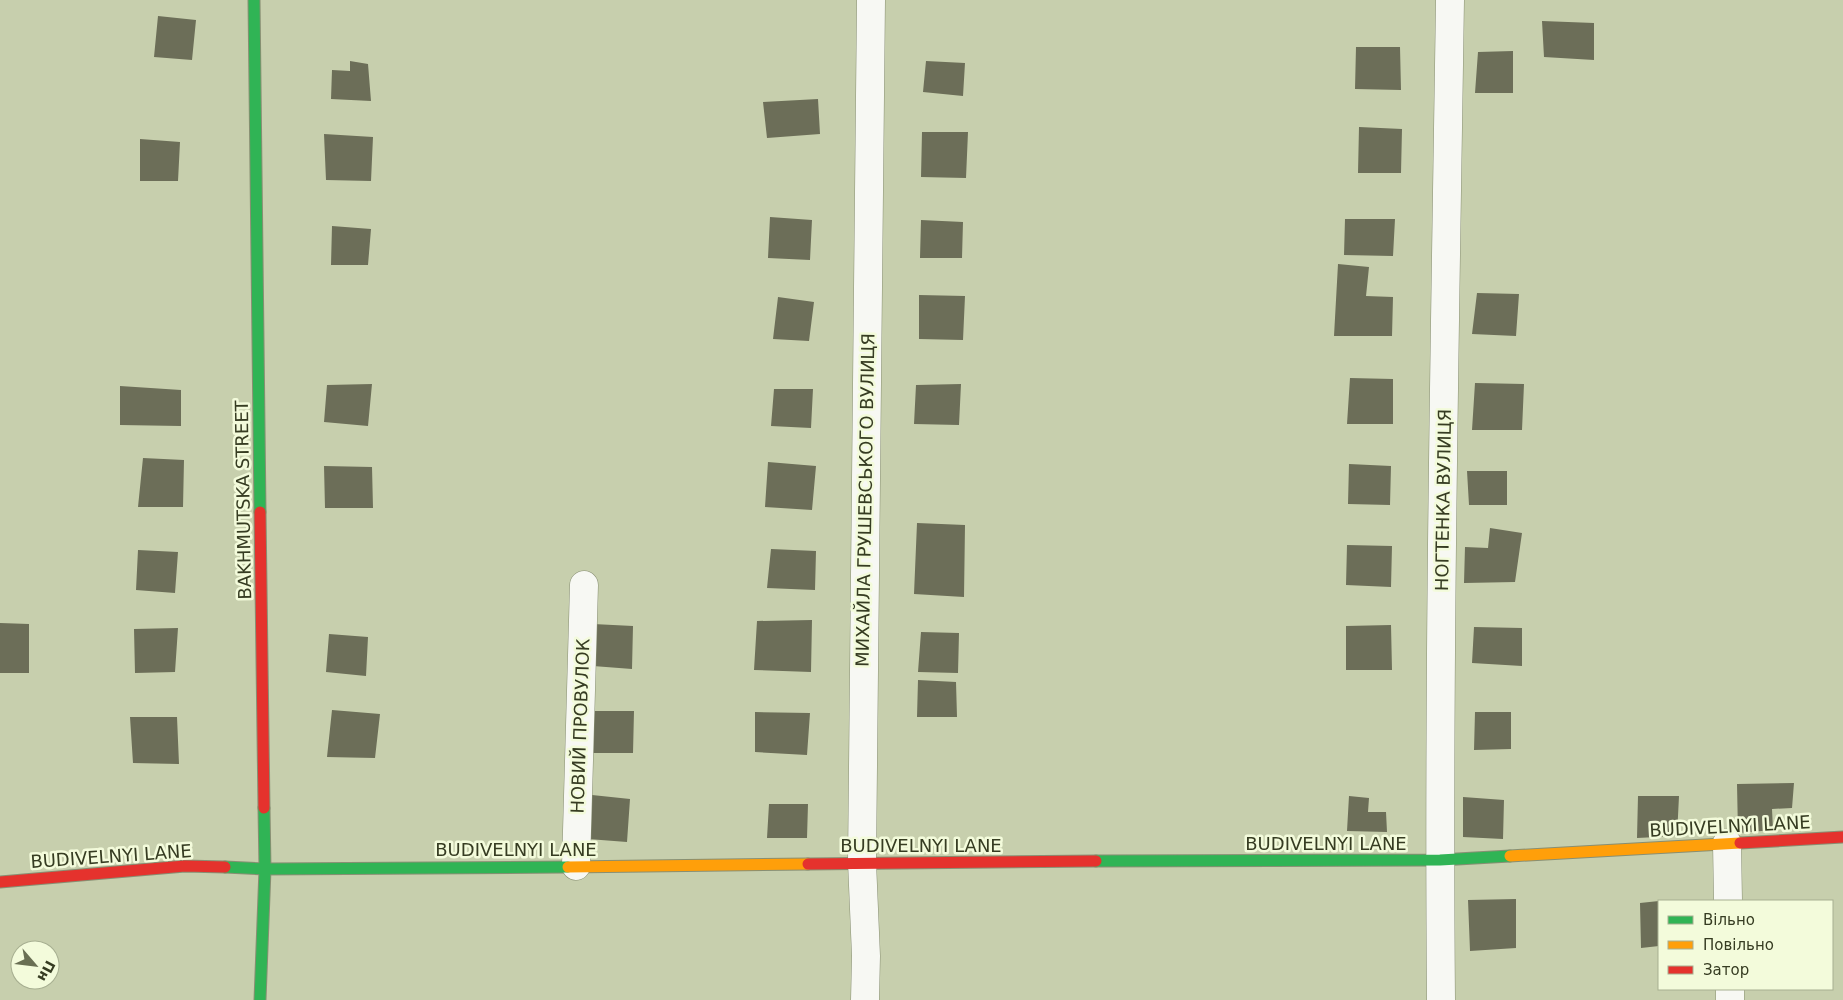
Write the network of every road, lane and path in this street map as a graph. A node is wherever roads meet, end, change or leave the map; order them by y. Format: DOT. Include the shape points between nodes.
graph roads {
  1 [pos="254,0"];
  2 [pos="870,0"];
  3 [pos="1450,0"];
  4 [pos="584,585"];
  5 [pos="1843,837"];
  6 [pos="1727,843"];
  7 [pos="1440,860"];
  8 [pos="862,862"];
  9 [pos="576,866"];
  10 [pos="265,869"];
  11 [pos="0,882"];
  12 [pos="1728,900"];
  13 [pos="260,1000"];
  14 [pos="865,1000"];
  15 [pos="1441,1000"];
  1 -- 10 [label="street, BAKHMUTSKA STREET"];
  2 -- 8 [label="street, МИХАЙЛА ГРУШЕВСЬКОГО ВУЛИЦЯ"];
  3 -- 7 [label="street, НОГТЕНКА ВУЛИЦЯ"];
  4 -- 9 [label="street, НОВИЙ ПРОВУЛОК"];
  5 -- 6 [label="street, BUDIVELNYI LANE"];
  6 -- 7 [label="street, BUDIVELNYI LANE"];
  6 -- 12 [label="street"];
  7 -- 8 [label="street, BUDIVELNYI LANE"];
  7 -- 15 [label="street, НОГТЕНКА ВУЛИЦЯ"];
  8 -- 9 [label="street, BUDIVELNYI LANE"];
  8 -- 14 [label="street, МИХАЙЛА ГРУШЕВСЬКОГО ВУЛИЦЯ"];
  9 -- 10 [label="street, BUDIVELNYI LANE"];
  10 -- 11 [label="street, BUDIVELNYI LANE" via="185,866"];
  10 -- 13 [label="street, BAKHMUTSKA STREET"];
}
